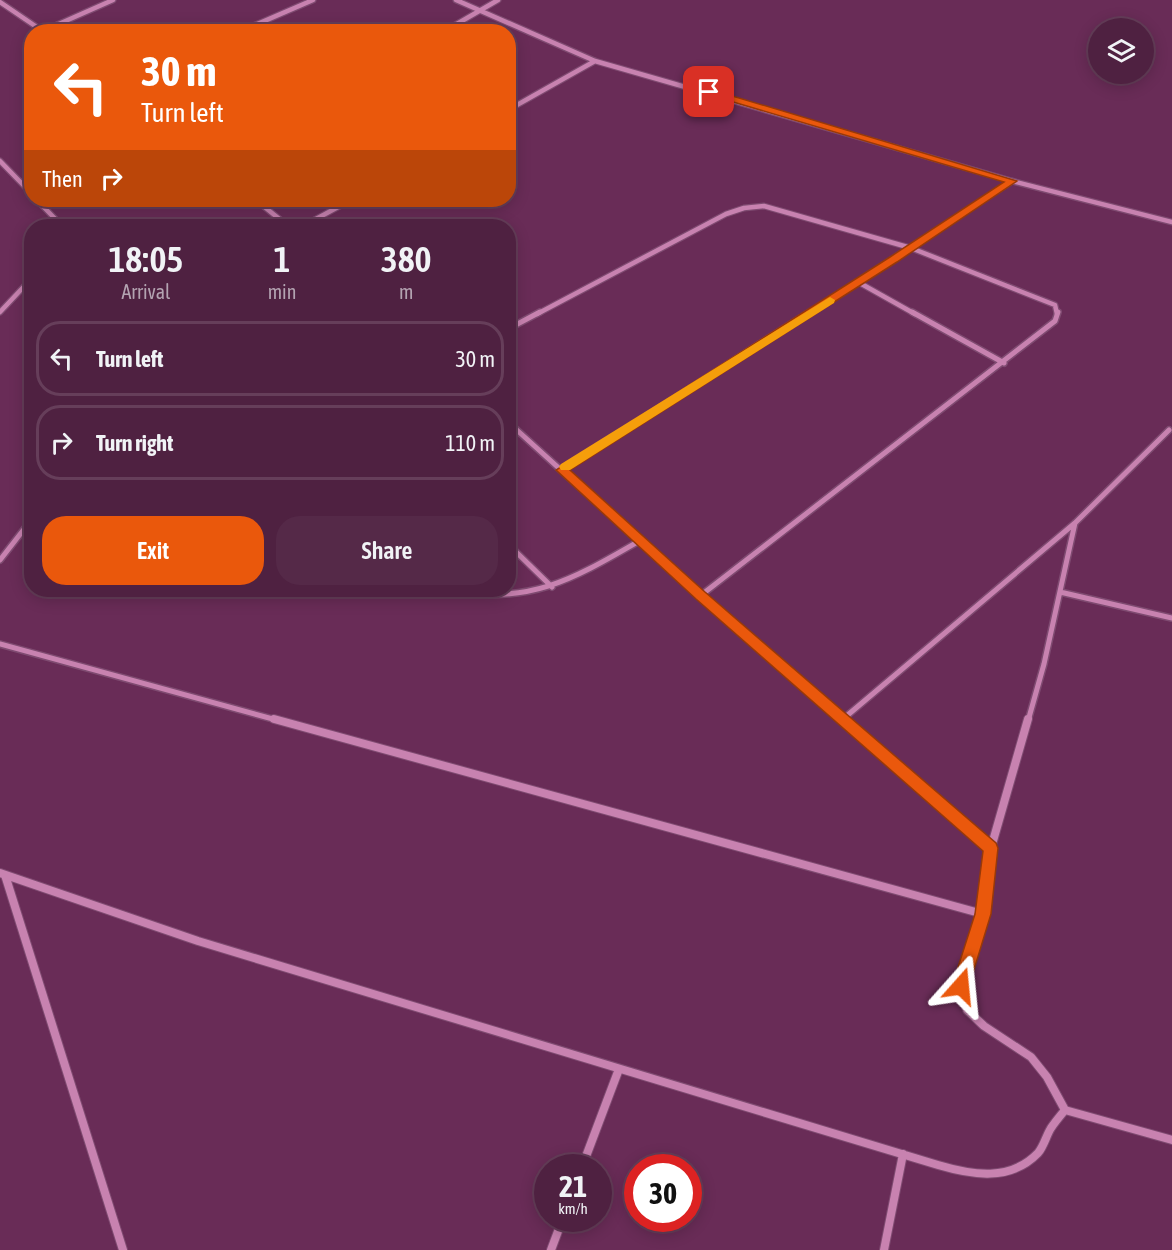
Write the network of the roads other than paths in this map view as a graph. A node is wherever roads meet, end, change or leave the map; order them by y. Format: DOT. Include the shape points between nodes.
graph roads {
  1 [pos="113,0"];
  2 [pos="313,0"];
  3 [pos="456,0"];
  4 [pos="498,0"];
  5 [pos="0,2"];
  6 [pos="481,12"];
  7 [pos="33,24"];
  8 [pos="60,24"];
  9 [pos="258,24"];
  10 [pos="458,24"];
  11 [pos="509,24"];
  12 [pos="516,27"];
  13 [pos="595,61"];
  14 [pos="516,105"];
  15 [pos="0,161"];
  16 [pos="1012,181"];
  17 [pos="24,186"];
  18 [pos="44,207"];
  19 [pos="265,207"];
  20 [pos="338,207"];
  21 [pos="55,219"];
  22 [pos="279,219"];
  23 [pos="316,219"];
  24 [pos="1172,222"];
  25 [pos="911,248"];
  26 [pos="858,282"];
  27 [pos="24,286"];
  28 [pos="0,312"];
  29 [pos="516,325"];
  30 [pos="1004,363"];
  31 [pos="516,429"];
  32 [pos="1169,430"];
  33 [pos="562,470"];
  34 [pos="1075,523"];
  35 [pos="24,529"];
  36 [pos="641,540"];
  37 [pos="516,552"];
  38 [pos="0,560"];
  39 [pos="552,587"];
  40 [pos="516,592"];
  41 [pos="1060,592"];
  42 [pos="700,596"];
  43 [pos="1172,618"];
  44 [pos="0,644"];
  45 [pos="843,719"];
  46 [pos="991,848"];
  47 [pos="2,874"];
  48 [pos="983,914"];
  49 [pos="619,1069"];
  50 [pos="1065,1110"];
  51 [pos="1172,1140"];
  52 [pos="587,1154"];
  53 [pos="903,1154"];
  54 [pos="558,1232"];
  55 [pos="123,1250"];
  56 [pos="551,1250"];
  57 [pos="884,1250"];
  1 -- 8 [label="street"];
  2 -- 9 [label="street"];
  3 -- 6 [label="street"];
  4 -- 6 [label="street"];
  5 -- 7 [label="street"];
  6 -- 10 [label="street"];
  6 -- 11 [label="street"];
  12 -- 13 [label="street"];
  13 -- 14 [label="street"];
  13 -- 16 [label="street"];
  15 -- 17 [label="street"];
  16 -- 24 [label="street"];
  16 -- 25 [label="street"];
  18 -- 21 [label="street"];
  19 -- 22 [label="street"];
  20 -- 23 [label="street"];
  25 -- 26 [label="street"];
  25 -- 29 [label="street" via="764,206 740,208"];
  25 -- 30 [label="street" via="1055,305 1055,321"];
  26 -- 30 [label="street"];
  26 -- 33 [label="street"];
  27 -- 28 [label="street"];
  30 -- 42 [label="street"];
  31 -- 33 [label="street"];
  32 -- 34 [label="street"];
  33 -- 36 [label="street"];
  34 -- 41 [label="street"];
  34 -- 45 [label="street"];
  35 -- 38 [label="street"];
  36 -- 39 [label="street"];
  36 -- 42 [label="street"];
  37 -- 39 [label="street"];
  39 -- 40 [label="street"];
  41 -- 43 [label="street"];
  41 -- 46 [label="street" via="1044,664"];
  42 -- 45 [label="street"];
  44 -- 48 [label="street"];
  45 -- 46 [label="street"];
  46 -- 48 [label="street"];
  47 -- 49 [label="street" via="198,941"];
  47 -- 55 [label="street"];
  48 -- 50 [label="street" via="961,986 967,1010 1031,1057"];
  49 -- 52 [label="street"];
  49 -- 53 [label="street"];
  50 -- 51 [label="street"];
  50 -- 53 [label="street" via="1040,1151 1023,1166 1003,1175 980,1176"];
  53 -- 57 [label="street"];
  54 -- 56 [label="street"];
}
